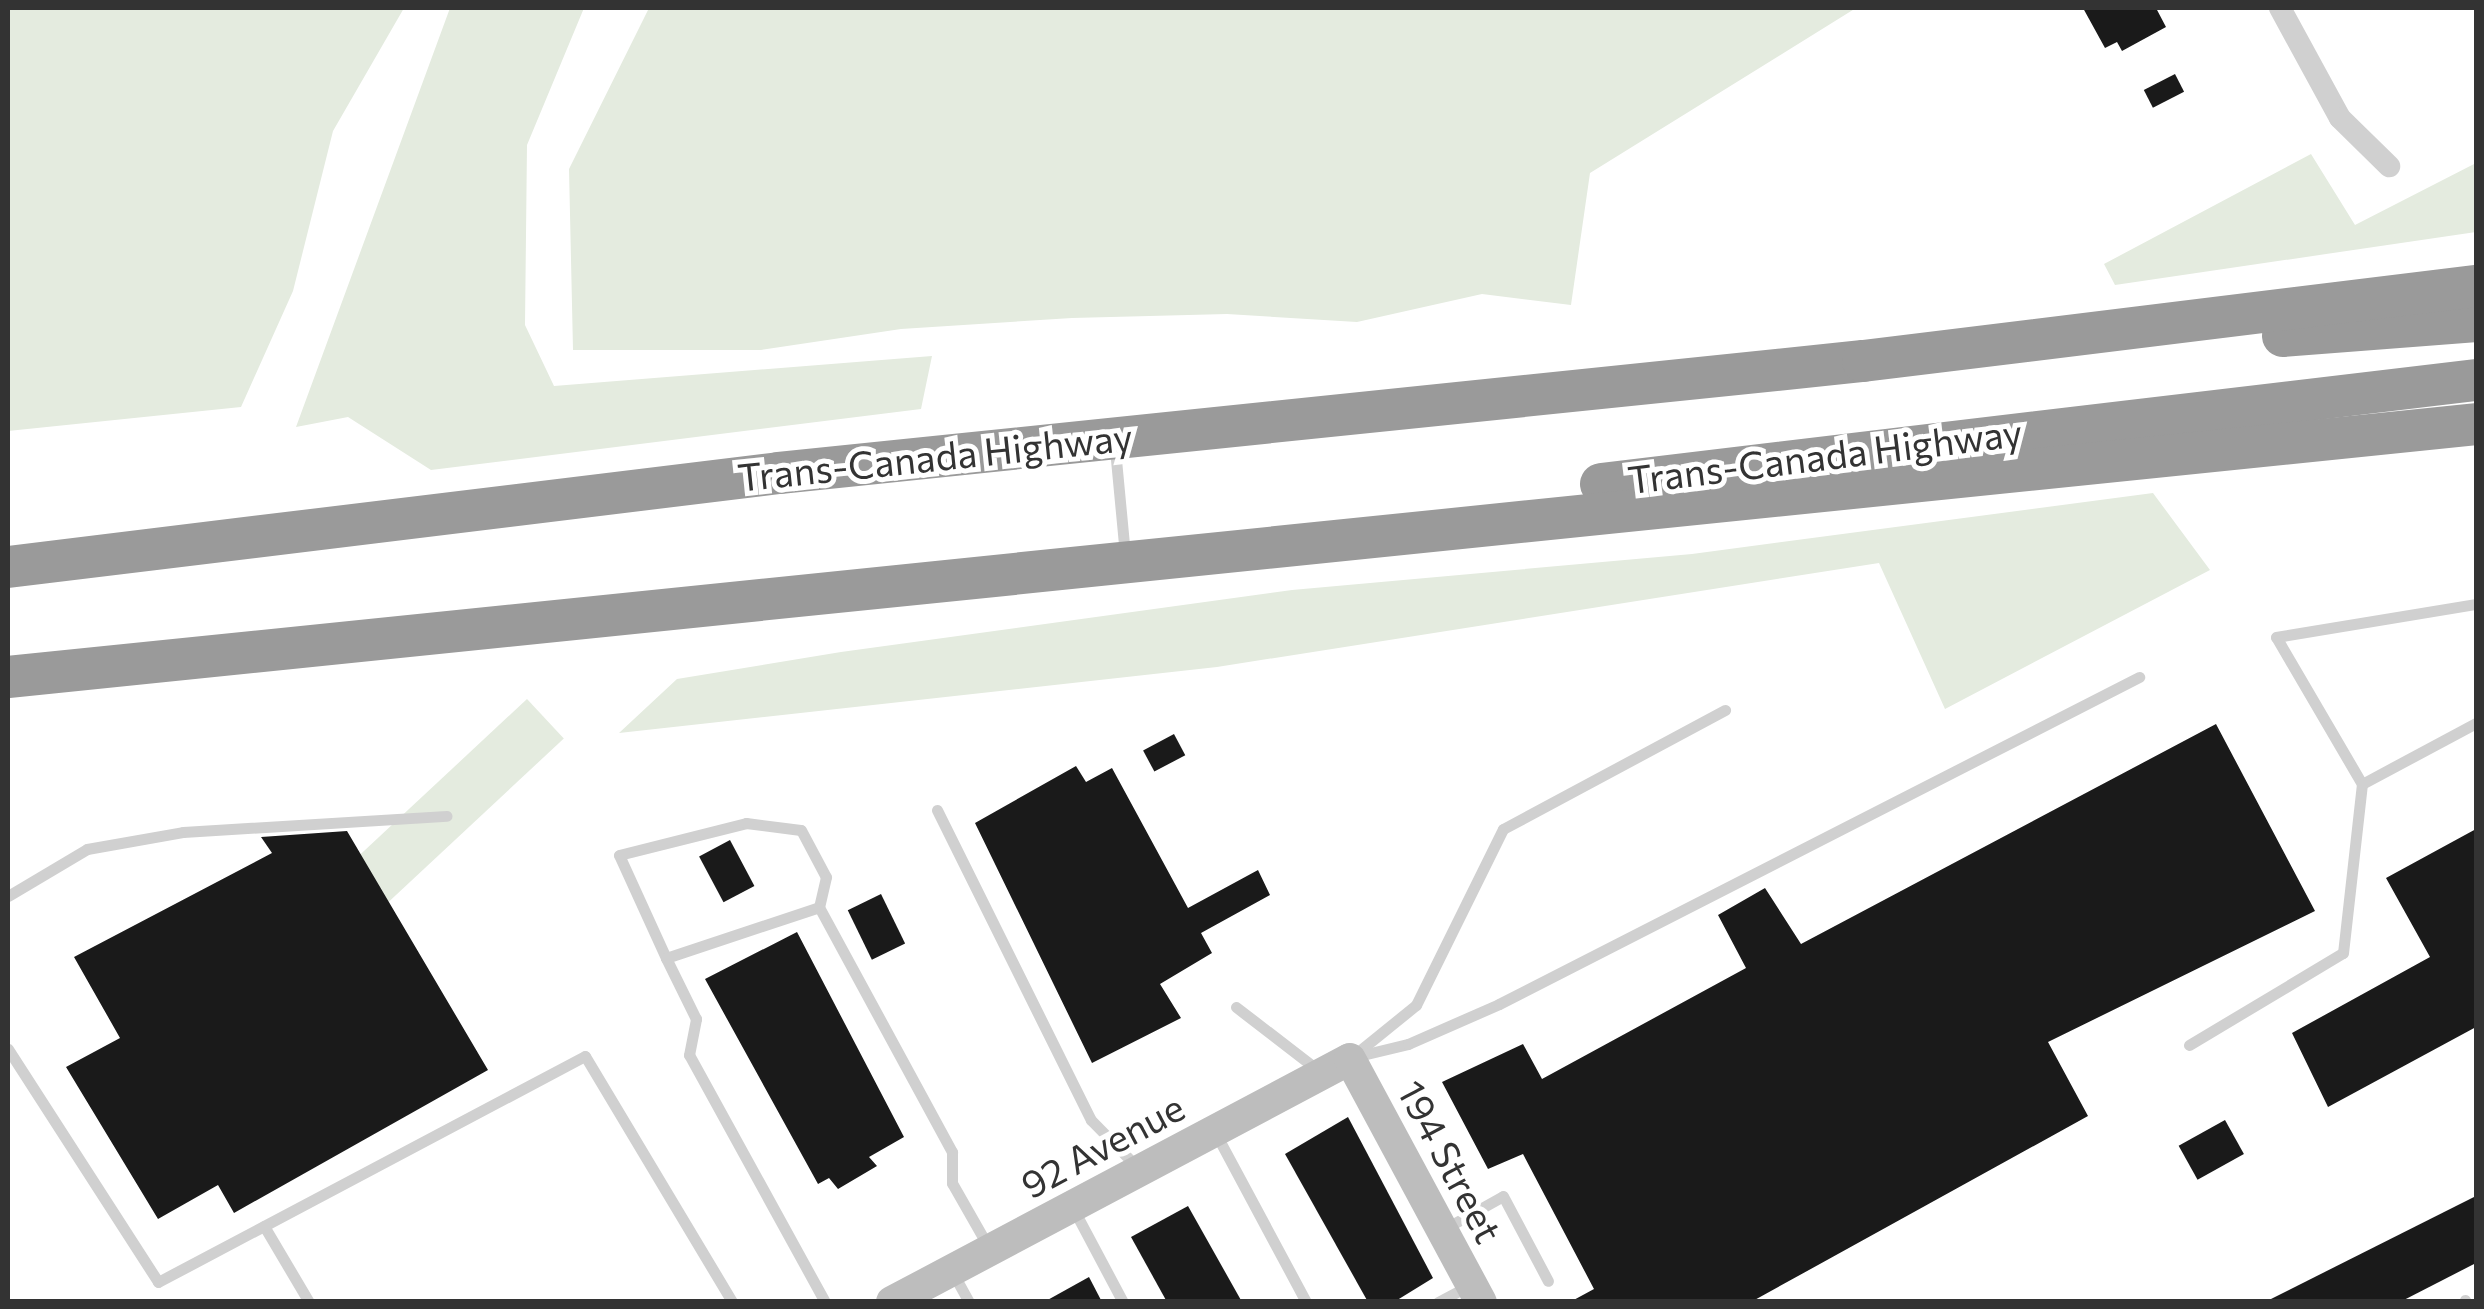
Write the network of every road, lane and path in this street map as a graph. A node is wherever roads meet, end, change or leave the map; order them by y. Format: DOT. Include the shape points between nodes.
graph roads {
  1 [pos="2280,8"];
  2 [pos="2389,166"];
  3 [pos="2476,286"];
  4 [pos="2476,321"];
  5 [pos="1863,361"];
  6 [pos="2476,380"];
  7 [pos="2476,424"];
  8 [pos="1114,436"];
  9 [pos="1176,554"];
  10 [pos="1126,559"];
  11 [pos="8,567"];
  12 [pos="2476,604"];
  13 [pos="8,677"];
  14 [pos="2140,677"];
  15 [pos="1726,710"];
  16 [pos="2476,723"];
  17 [pos="2362,784"];
  18 [pos="937,810"];
  19 [pos="447,816"];
  20 [pos="8,896"];
  21 [pos="819,906"];
  22 [pos="666,958"];
  23 [pos="1236,1007"];
  24 [pos="2190,1045"];
  25 [pos="8,1049"];
  26 [pos="1336,1066"];
  27 [pos="1214,1131"];
  28 [pos="1140,1170"];
  29 [pos="1072,1206"];
  30 [pos="264,1226"];
  31 [pos="1442,1230"];
  32 [pos="990,1250"];
  33 [pos="951,1270"];
  34 [pos="1548,1281"];
  35 [pos="1477,1292"];
  36 [pos="309,1302"];
  37 [pos="732,1302"];
  38 [pos="825,1302"];
  39 [pos="892,1302"];
  40 [pos="969,1302"];
  41 [pos="1123,1302"];
  42 [pos="1306,1302"];
  43 [pos="1438,1302"];
  1 -- 2 [label="street" via="2340,118"];
  3 -- 5 [label="highway, Trans-Canada Highway"];
  4 -- 5 [label="highway, Trans-Canada Highway"];
  5 -- 8 [label="highway, Trans-Canada Highway"];
  6 -- 9 [label="highway, Trans-Canada Highway" via="1871,447 1446,505"];
  7 -- 9 [label="highway, Trans-Canada Highway"];
  8 -- 10 [label="lane"];
  8 -- 11 [label="highway, Trans-Canada Highway"];
  9 -- 10 [label="highway, Trans-Canada Highway"];
  10 -- 13 [label="highway, Trans-Canada Highway"];
  12 -- 17 [label="lane" via="2276,637"];
  14 -- 26 [label="lane" via="1499,1004 1408,1044"];
  15 -- 26 [label="lane" via="1503,829 1416,1005"];
  16 -- 17 [label="lane"];
  17 -- 24 [label="lane" via="2343,954"];
  18 -- 28 [label="lane" via="1091,1120"];
  19 -- 20 [label="lane" via="183,832 87,849"];
  21 -- 22 [label="lane"];
  21 -- 22 [label="lane" via="826,878 801,830 746,823 619,855"];
  21 -- 32 [label="lane" via="952,1152 952,1183"];
  22 -- 38 [label="lane" via="696,1018 689,1055"];
  23 -- 26 [label="lane"];
  25 -- 30 [label="lane" via="158,1282"];
  26 -- 27 [label="street, 92 Avenue"];
  26 -- 31 [label="street, 194 Street"];
  27 -- 28 [label="street, 92 Avenue"];
  27 -- 42 [label="lane"];
  28 -- 29 [label="street, 92 Avenue"];
  29 -- 32 [label="street, 92 Avenue"];
  29 -- 41 [label="lane"];
  30 -- 36 [label="lane"];
  30 -- 37 [label="lane" via="585,1056"];
  31 -- 34 [label="lane" via="1503,1196"];
  31 -- 35 [label="street, 194 Street"];
  32 -- 33 [label="street, 92 Avenue"];
  33 -- 39 [label="street, 92 Avenue"];
  33 -- 40 [label="lane"];
  35 -- 43 [label="lane"];
}
